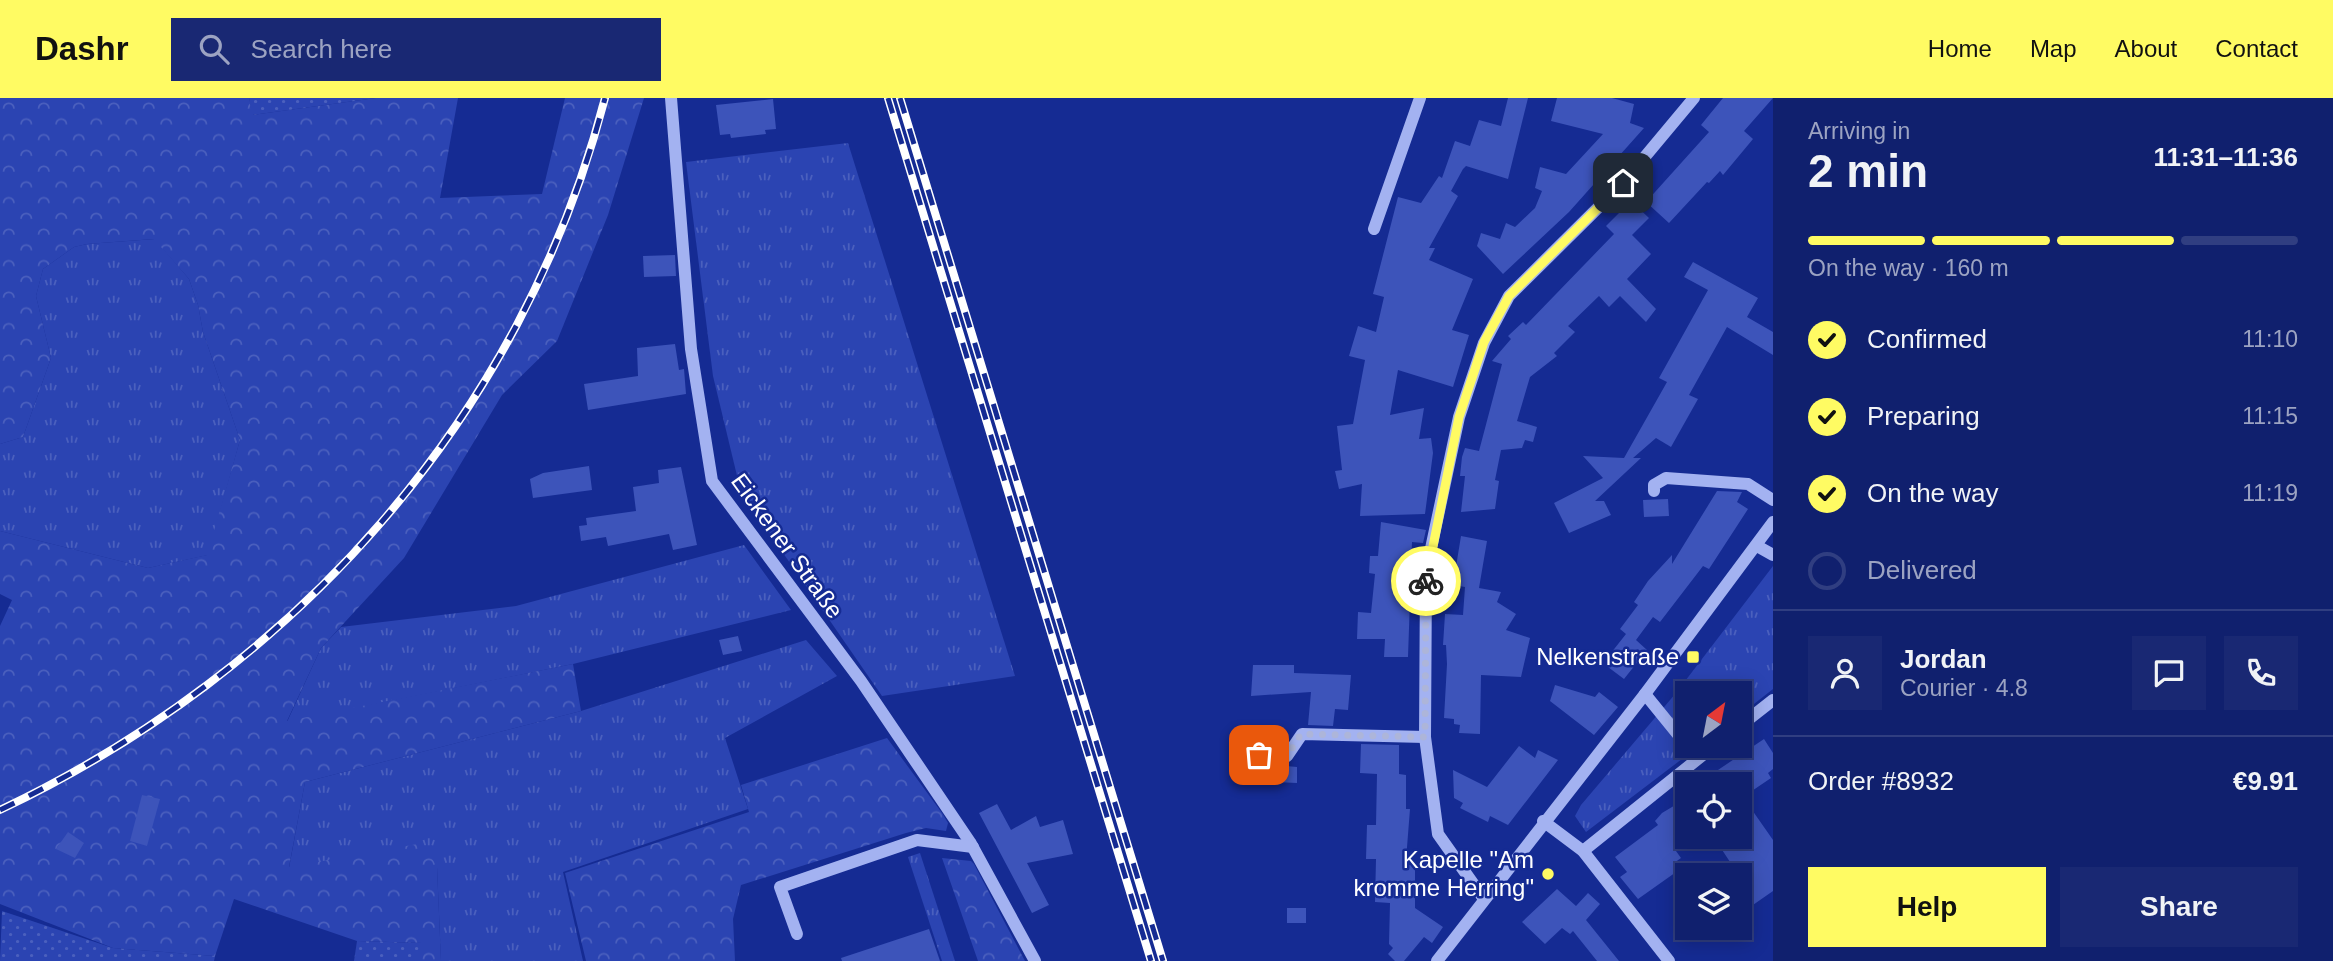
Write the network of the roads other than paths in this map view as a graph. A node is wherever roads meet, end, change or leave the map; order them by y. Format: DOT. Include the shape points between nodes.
graph roads {
  1 [pos="671,98"];
  2 [pos="1420,98"];
  3 [pos="1694,98"];
  4 [pos="1374,229"];
  5 [pos="1654,491"];
  6 [pos="1773,500"];
  7 [pos="1773,522"];
  8 [pos="1757,545"];
  9 [pos="1773,555"];
  10 [pos="1645,694"];
  11 [pos="1773,700"];
  12 [pos="1752,717"];
  13 [pos="1675,731"];
  14 [pos="1425,737"];
  15 [pos="1259,755"];
  16 [pos="1697,758"];
  17 [pos="1543,821"];
  18 [pos="973,847"];
  19 [pos="1583,851"];
  20 [pos="1484,899"];
  21 [pos="797,934"];
  22 [pos="1035,961"];
  23 [pos="1437,961"];
  24 [pos="1669,961"];
  1 -- 18 [label="street, Eickener Straße" via="691,349 712,481 861,681"];
  2 -- 4 [label="street"];
  3 -- 14 [label="street" via="1623,183 1509,296 1484,342 1459,417 1426,572"];
  5 -- 6 [label="street" via="1654,485 1666,478 1748,484"];
  7 -- 8 [label="street"];
  8 -- 9 [label="street"];
  8 -- 10 [label="street"];
  10 -- 13 [label="street"];
  10 -- 17 [label="street"];
  11 -- 12 [label="street"];
  14 -- 15 [label="street" via="1301,734 1287,756"];
  14 -- 20 [label="street" via="1438,834"];
  16 -- 19 [label="street"];
  17 -- 19 [label="street"];
  17 -- 20 [label="street"];
  18 -- 21 [label="street" via="917,841 780,887"];
  18 -- 22 [label="street, Eickener Straße"];
  19 -- 24 [label="street"];
  20 -- 23 [label="street"];
}
